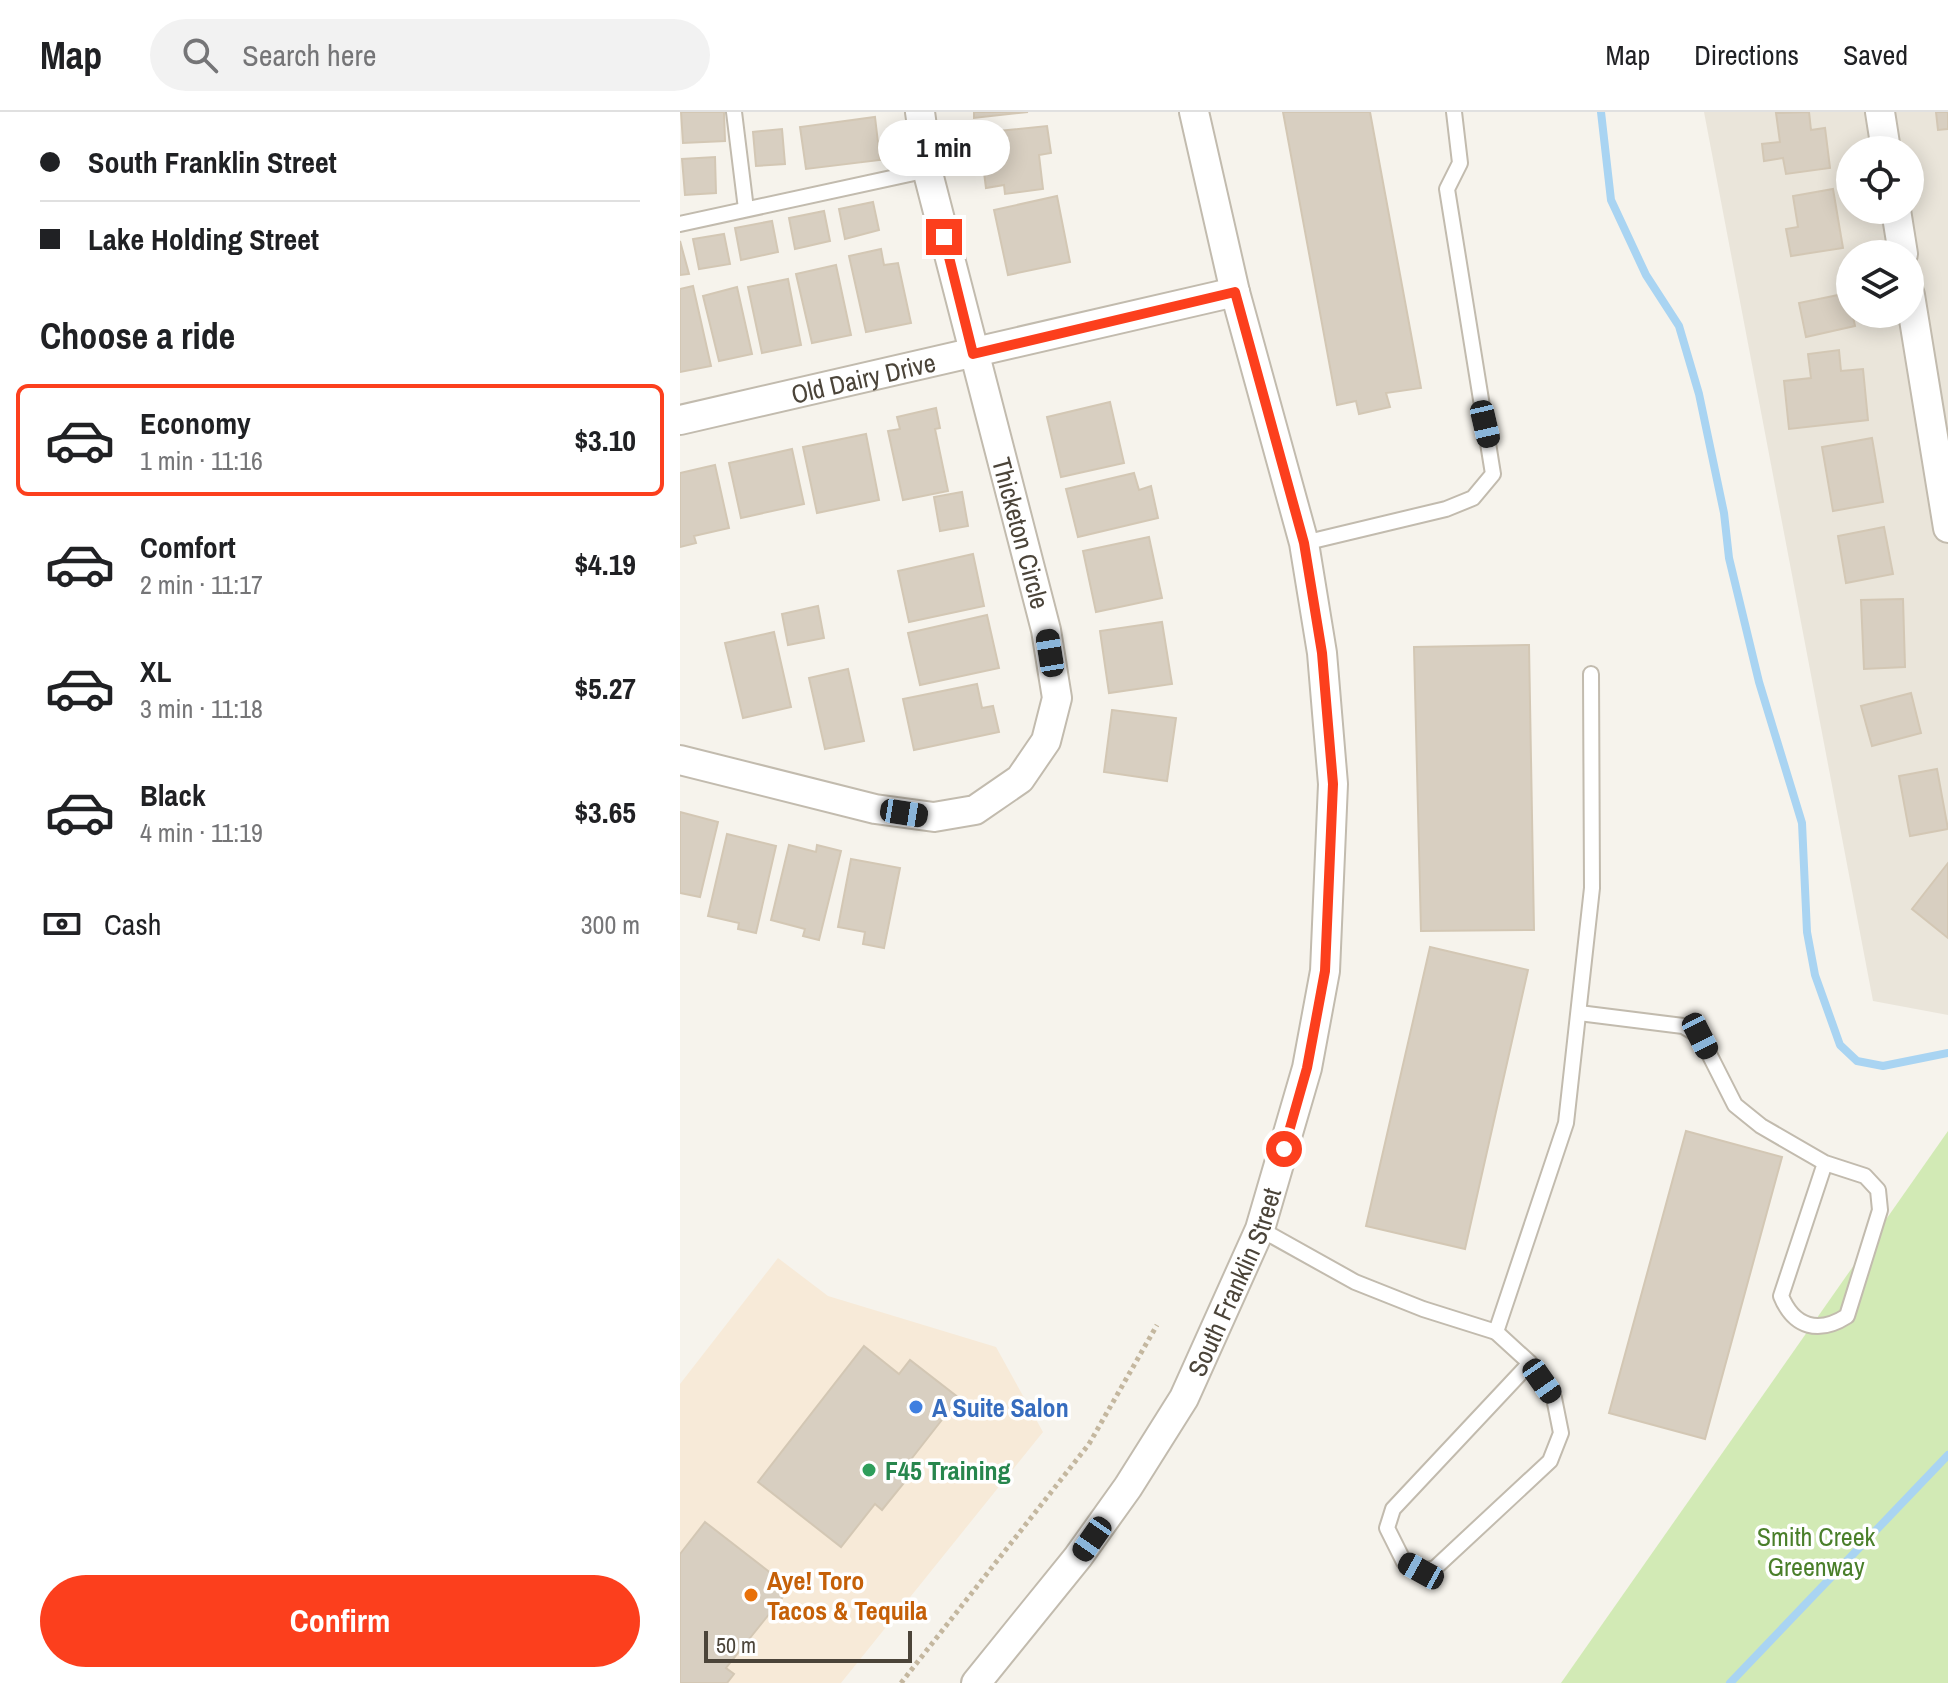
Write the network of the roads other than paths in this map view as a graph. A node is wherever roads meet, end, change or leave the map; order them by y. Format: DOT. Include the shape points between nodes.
graph roads {
  1 [pos="734,112"];
  2 [pos="920,112"];
  3 [pos="1194,112"];
  4 [pos="1454,112"];
  5 [pos="1880,112"];
  6 [pos="1884,136"];
  7 [pos="928,170"];
  8 [pos="746,209"];
  9 [pos="680,224"];
  10 [pos="1235,292"];
  11 [pos="1917,328"];
  12 [pos="973,354"];
  13 [pos="680,420"];
  14 [pos="1941,443"];
  15 [pos="1948,528"];
  16 [pos="1304,543"];
  17 [pos="1591,674"];
  18 [pos="680,760"];
  19 [pos="1579,1013"];
  20 [pos="1825,1163"];
  21 [pos="1260,1229"];
  22 [pos="1496,1332"];
  23 [pos="1530,1363"];
  24 [pos="976,1683"];
  1 -- 8 [label="lane"];
  2 -- 7 [label="street, Thicketon Circle"];
  3 -- 10 [label="street, South Franklin Street"];
  4 -- 16 [label="lane" via="1460,163 1447,189 1493,474 1473,498 1446,509"];
  5 -- 6 [label="street"];
  7 -- 8 [label="lane"];
  7 -- 12 [label="street, Thicketon Circle"];
  8 -- 9 [label="lane"];
  10 -- 12 [label="street, Old Dairy Drive"];
  10 -- 16 [label="street, South Franklin Street"];
  11 -- 14 [label="street"];
  12 -- 13 [label="street, Old Dairy Drive"];
  12 -- 18 [label="street, Thicketon Circle" via="1046,630 1057,698 1046,741 1020,779 975,810 934,817 875,809"];
  14 -- 15 [label="street"];
  16 -- 21 [label="street, South Franklin Street" via="1322,653 1333,784 1325,971 1307,1068"];
  17 -- 19 [label="lane" via="1592,888"];
  19 -- 20 [label="lane" via="1683,1026 1700,1036 1735,1105"];
  19 -- 22 [label="lane" via="1566,1123"];
  20 -- 20 [label="lane" via="1865,1176 1878,1190 1880,1210 1847,1316 1832,1325 1805,1325 1788,1313 1781,1296"];
  21 -- 22 [label="lane" via="1355,1282"];
  21 -- 24 [label="street, South Franklin Street" via="1184,1398 1078,1557"];
  22 -- 23 [label="lane"];
  23 -- 23 [label="lane" via="1554,1398 1561,1433 1550,1461 1435,1568 1421,1571 1404,1562 1387,1528 1393,1509"];
}
